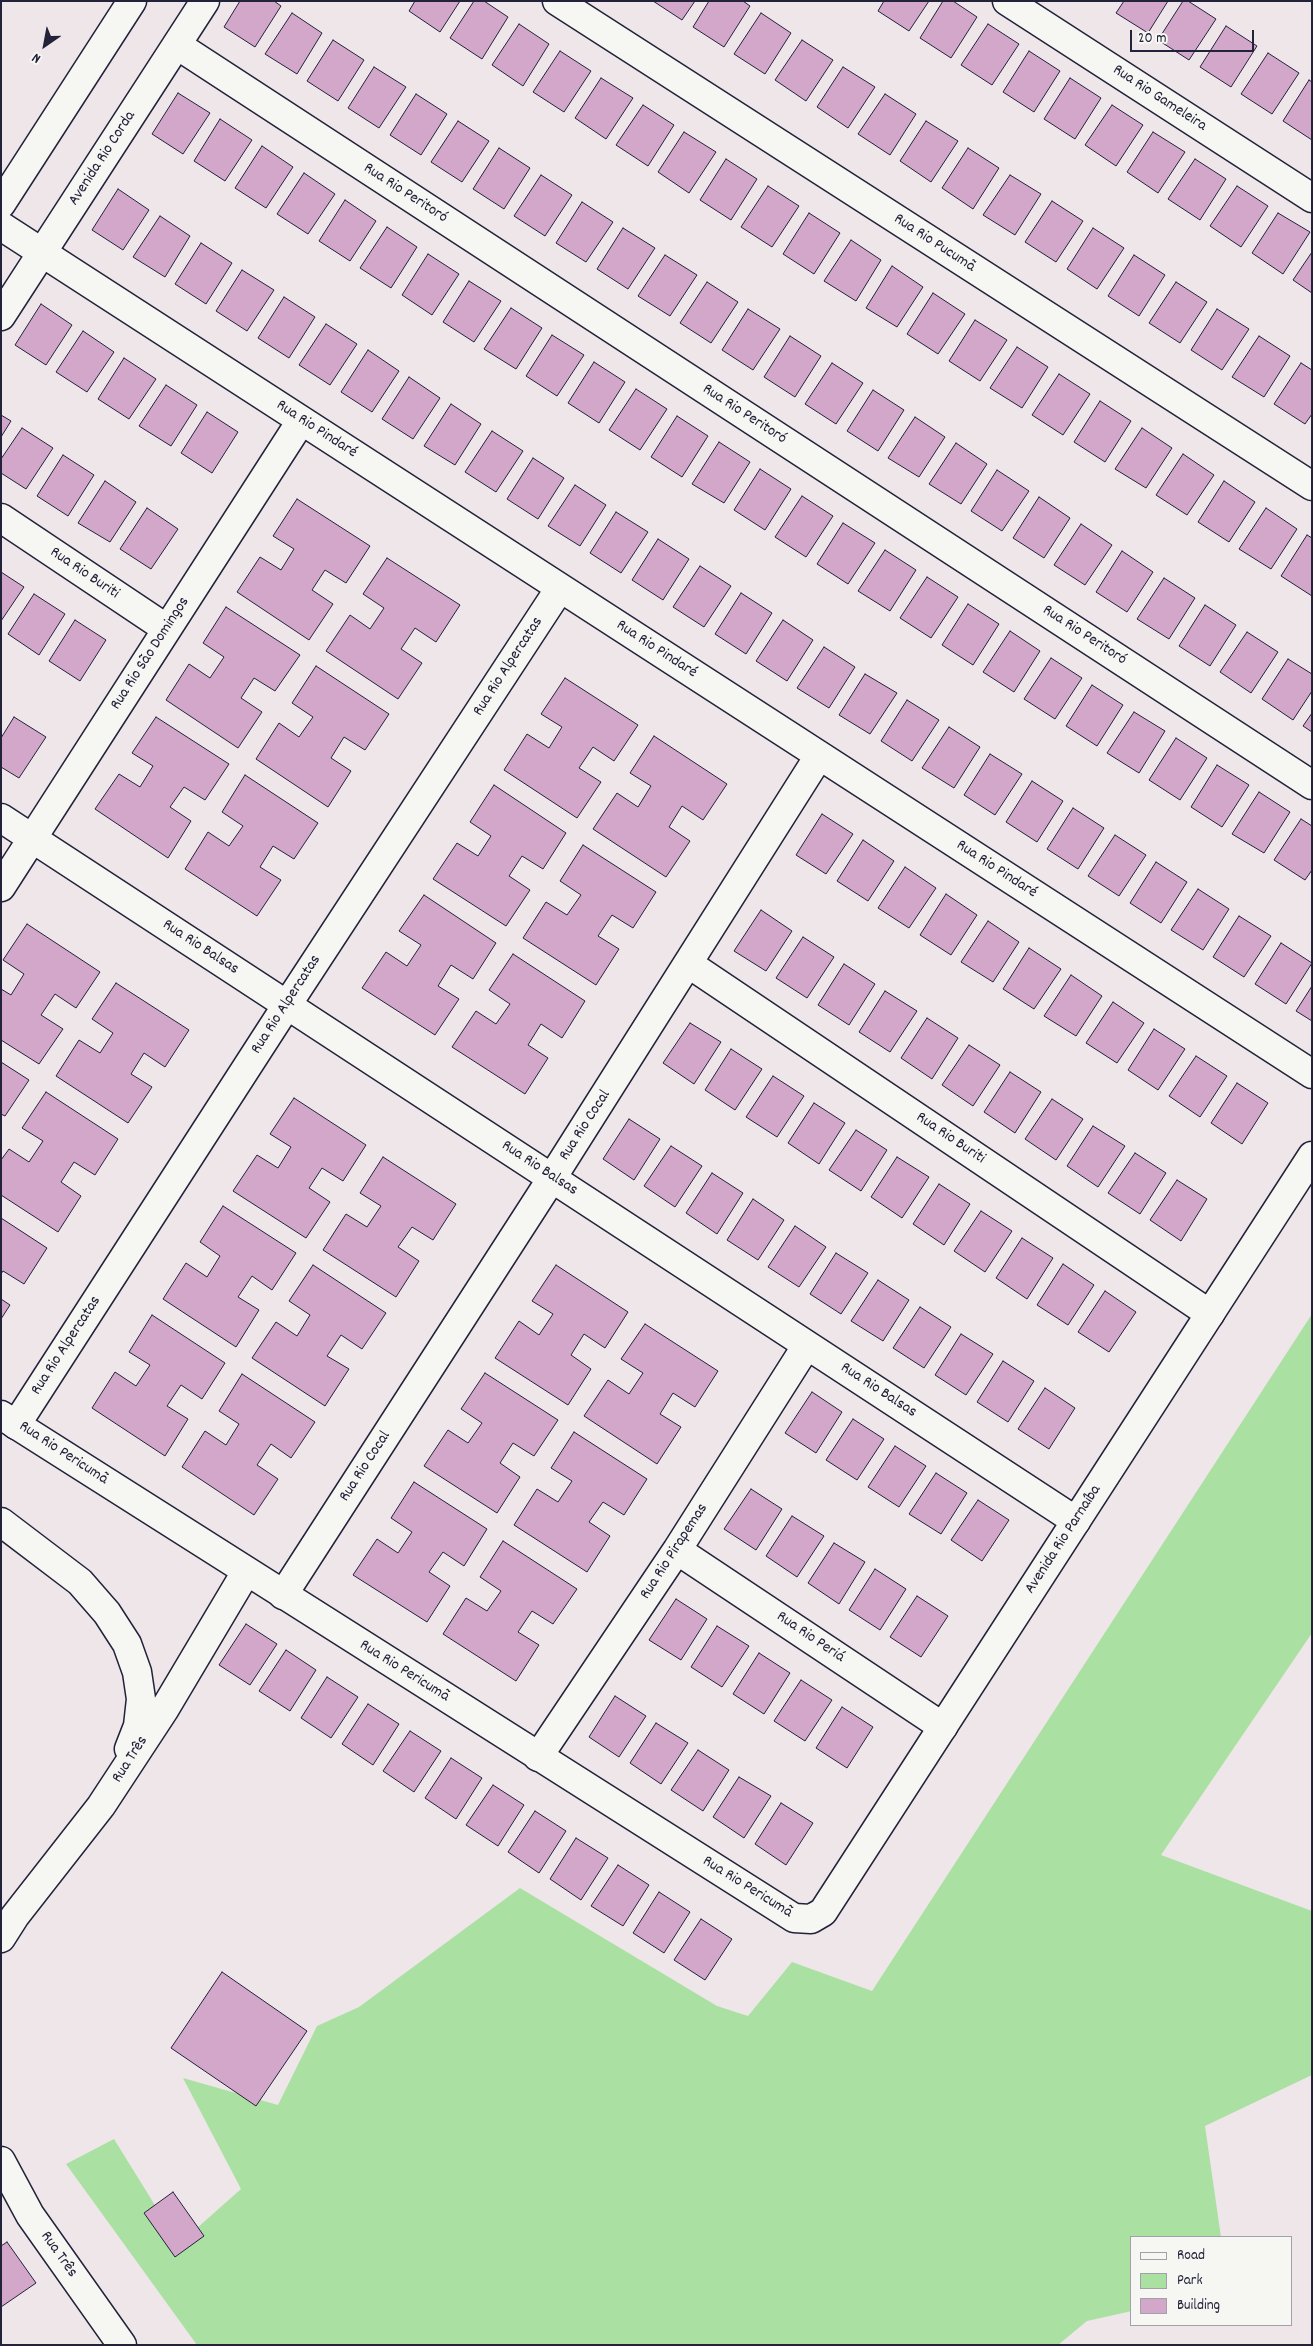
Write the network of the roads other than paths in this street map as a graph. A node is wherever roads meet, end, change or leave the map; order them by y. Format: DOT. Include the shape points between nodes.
graph roads {
  1 [pos="132,1"];
  2 [pos="205,1"];
  3 [pos="557,1"];
  4 [pos="1007,1"];
  5 [pos="177,45"];
  6 [pos="1312,198"];
  7 [pos="1,204"];
  8 [pos="1,226"];
  9 [pos="42,254"];
  10 [pos="1,316"];
  11 [pos="301,420"];
  12 [pos="1312,486"];
  13 [pos="1,518"];
  14 [pos="560,588"];
  15 [pos="167,629"];
  16 [pos="820,756"];
  17 [pos="1312,785"];
  18 [pos="1,818"];
  19 [pos="33,838"];
  20 [pos="1,887"];
  21 [pos="690,964"];
  22 [pos="287,1005"];
  23 [pos="1312,1074"];
  24 [pos="1312,1156"];
  25 [pos="552,1178"];
  26 [pos="1210,1314"];
  27 [pos="807,1345"];
  28 [pos="9,1420"];
  29 [pos="1076,1521"];
  30 [pos="1,1522"];
  31 [pos="677,1550"];
  32 [pos="246,1572"];
  33 [pos="283,1596"];
  34 [pos="943,1727"];
  35 [pos="538,1757"];
  36 [pos="101,1806"];
  37 [pos="811,1920"];
  38 [pos="1,1938"];
  39 [pos="1,2161"];
  40 [pos="1,2188"];
  41 [pos="30,2215"];
  42 [pos="122,2345"];
  1 -- 7 [label="street"];
  2 -- 5 [label="street, Avenida Rio Corda"];
  3 -- 12 [label="street, Rua Rio Pucumã"];
  4 -- 6 [label="street, Rua Rio Gameleira"];
  5 -- 9 [label="street, Avenida Rio Corda"];
  5 -- 17 [label="street, Rua Rio Peritoró"];
  8 -- 9 [label="street, Rua Rio Pindaré"];
  9 -- 10 [label="street, Avenida Rio Corda"];
  9 -- 11 [label="street, Rua Rio Pindaré"];
  11 -- 14 [label="street, Rua Rio Pindaré"];
  11 -- 15 [label="street, Rua Rio São Domingos"];
  13 -- 15 [label="street, Rua Rio Buriti"];
  14 -- 16 [label="street, Rua Rio Pindaré"];
  14 -- 22 [label="street, Rua Rio Alpercatas"];
  15 -- 19 [label="street, Rua Rio São Domingos"];
  16 -- 21 [label="street, Rua Rio Cocal"];
  16 -- 23 [label="street, Rua Rio Pindaré"];
  18 -- 19 [label="street, Rua Rio Balsas"];
  19 -- 20 [label="street, Rua Rio São Domingos"];
  19 -- 22 [label="street, Rua Rio Balsas"];
  21 -- 25 [label="street, Rua Rio Cocal"];
  21 -- 26 [label="street, Rua Rio Buriti"];
  22 -- 25 [label="street, Rua Rio Balsas"];
  22 -- 28 [label="street, Rua Rio Alpercatas"];
  24 -- 26 [label="street, Avenida Rio Parnaíba"];
  25 -- 27 [label="street, Rua Rio Balsas"];
  25 -- 33 [label="street, Rua Rio Cocal"];
  26 -- 29 [label="street, Avenida Rio Parnaíba"];
  27 -- 29 [label="street, Rua Rio Balsas"];
  27 -- 31 [label="street, Rua Rio Pirapemas"];
  28 -- 32 [label="street, Rua Rio Pericumã"];
  29 -- 34 [label="street, Avenida Rio Parnaíba"];
  30 -- 36 [label="street" via="80,1582 107,1612 127,1644 137,1672 141,1699 138,1726 124,1763"];
  31 -- 34 [label="street, Rua Rio Periá"];
  31 -- 35 [label="street, Rua Rio Pirapemas"];
  32 -- 33 [label="street, Rua Rio Pericumã"];
  32 -- 36 [label="street, Rua Três" via="164,1710"];
  33 -- 35 [label="street, Rua Rio Pericumã"];
  34 -- 37 [label="street, Avenida Rio Parnaíba" via="823,1912"];
  35 -- 37 [label="street, Rua Rio Pericumã" via="794,1918"];
  36 -- 38 [label="street, Rua Três"];
  39 -- 41 [label="street, Rua Três"];
  40 -- 41 [label="street"];
  41 -- 42 [label="street, Rua Três"];
}
